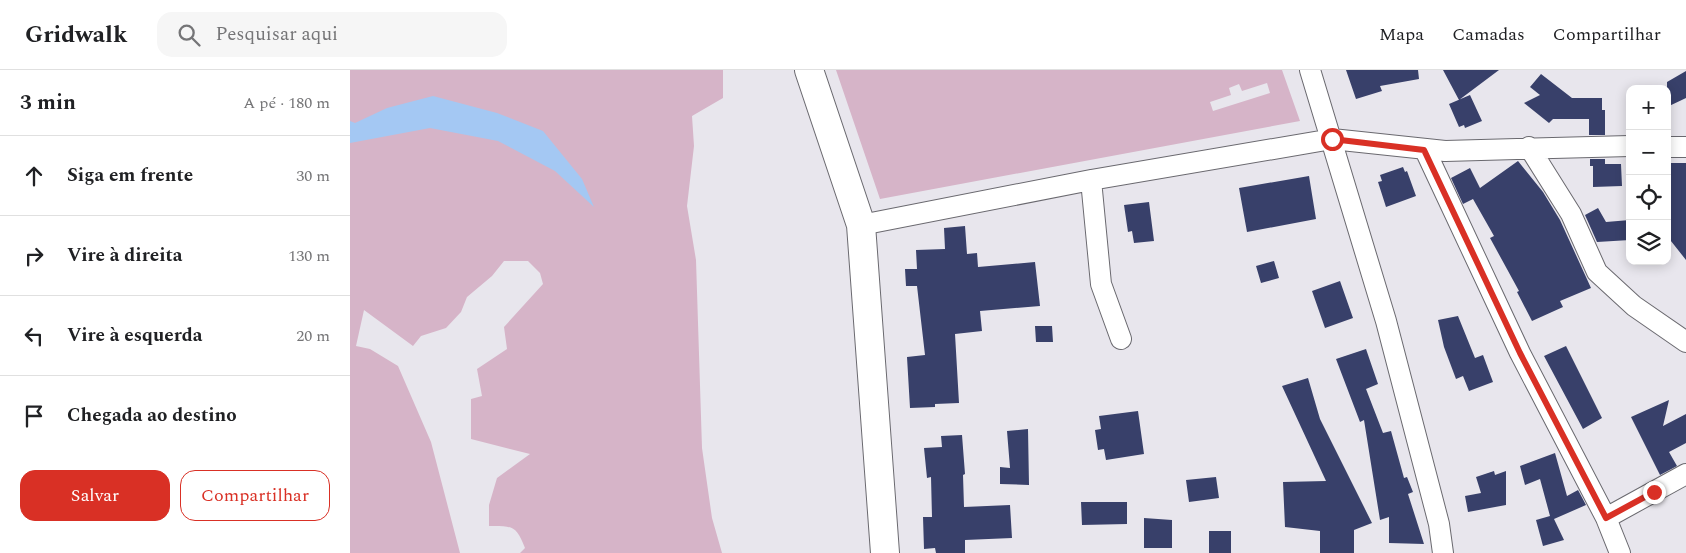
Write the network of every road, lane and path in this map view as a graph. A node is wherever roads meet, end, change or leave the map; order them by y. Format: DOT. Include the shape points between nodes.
graph roads {
  1 [pos="809,70"];
  2 [pos="1310,70"];
  3 [pos="1332,139"];
  4 [pos="1626,146"];
  5 [pos="1529,147"];
  6 [pos="1671,147"];
  7 [pos="1686,147"];
  8 [pos="1424,150"];
  9 [pos="1091,180"];
  10 [pos="861,225"];
  11 [pos="1122,339"];
  12 [pos="1686,342"];
  13 [pos="1686,474"];
  14 [pos="1606,518"];
  15 [pos="886,553"];
  16 [pos="1443,553"];
  17 [pos="1620,553"];
  1 -- 10 [label="main road"];
  2 -- 3 [label="street"];
  3 -- 8 [label="street"];
  3 -- 9 [label="street"];
  3 -- 16 [label="street" via="1386,322 1437,516"];
  4 -- 5 [label="street"];
  5 -- 8 [label="street"];
  5 -- 12 [label="street" via="1571,214 1597,272 1634,306"];
  6 -- 7 [label="street"];
  8 -- 14 [label="street" via="1520,353"];
  9 -- 10 [label="street"];
  9 -- 11 [label="street" via="1101,284"];
  10 -- 15 [label="main road"];
  13 -- 14 [label="street"];
  14 -- 17 [label="street"];
}
